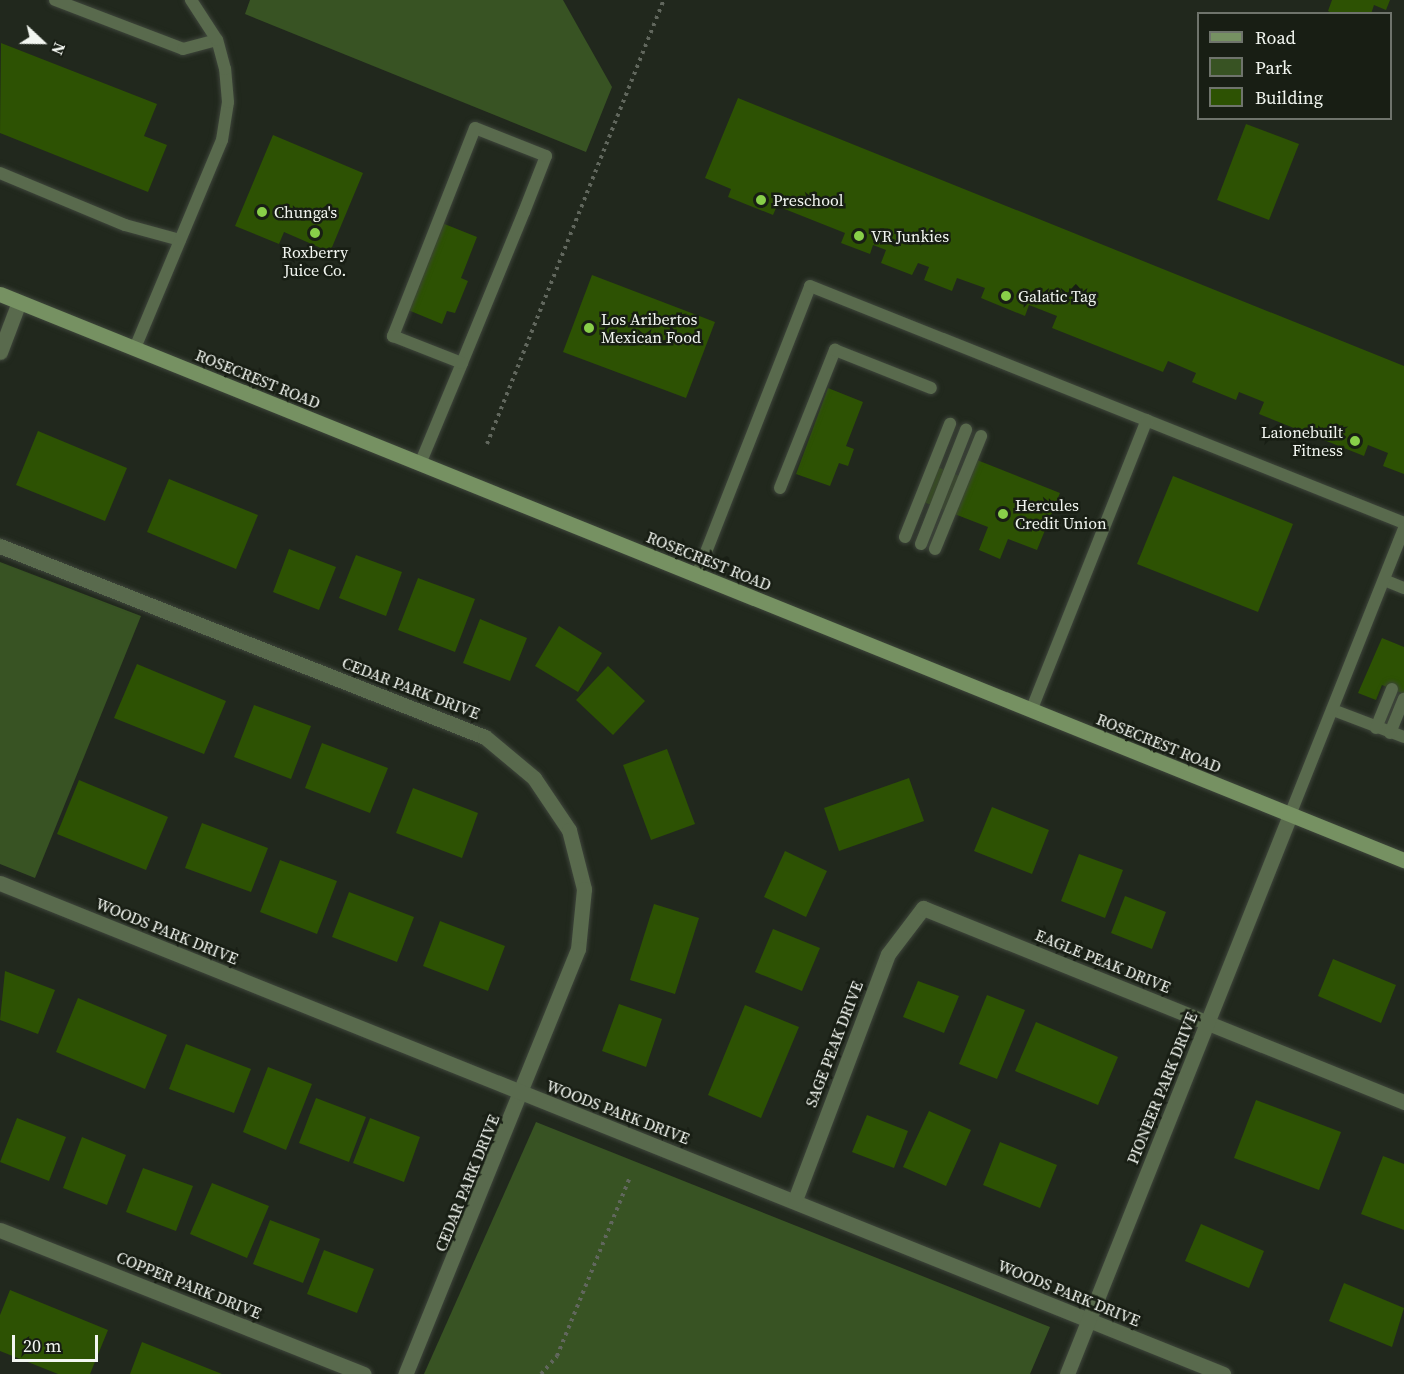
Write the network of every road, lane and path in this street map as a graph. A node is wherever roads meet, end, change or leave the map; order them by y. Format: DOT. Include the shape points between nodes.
graph roads {
  1 [pos="55,0"];
  2 [pos="191,0"];
  3 [pos="664,0"];
  4 [pos="217,39"];
  5 [pos="0,173"];
  6 [pos="180,240"];
  7 [pos="0,294"];
  8 [pos="19,302"];
  9 [pos="135,348"];
  10 [pos="0,352"];
  11 [pos="462,363"];
  12 [pos="931,388"];
  13 [pos="1148,420"];
  14 [pos="950,424"];
  15 [pos="966,430"];
  16 [pos="981,436"];
  17 [pos="488,444"];
  18 [pos="420,464"];
  19 [pos="780,488"];
  20 [pos="1404,523"];
  21 [pos="1404,529"];
  22 [pos="905,537"];
  23 [pos="921,543"];
  24 [pos="0,546"];
  25 [pos="935,549"];
  26 [pos="697,575"];
  27 [pos="1384,580"];
  28 [pos="1404,588"];
  29 [pos="1392,689"];
  30 [pos="1404,699"];
  31 [pos="1333,710"];
  32 [pos="1031,711"];
  33 [pos="1376,728"];
  34 [pos="1390,733"];
  35 [pos="1404,737"];
  36 [pos="1290,815"];
  37 [pos="1404,860"];
  38 [pos="0,883"];
  39 [pos="923,908"];
  40 [pos="1207,1023"];
  41 [pos="523,1094"];
  42 [pos="1404,1102"];
  43 [pos="630,1177"];
  44 [pos="795,1200"];
  45 [pos="0,1230"];
  46 [pos="1088,1320"];
  47 [pos="364,1374"];
  48 [pos="405,1374"];
  49 [pos="541,1374"];
  50 [pos="1067,1374"];
  51 [pos="1223,1374"];
  1 -- 4 [label="lane" via="183,49"];
  2 -- 4 [label="lane"];
  3 -- 17 [label="path"];
  4 -- 6 [label="lane" via="228,102 222,140"];
  5 -- 6 [label="lane" via="125,225"];
  6 -- 9 [label="lane"];
  7 -- 8 [label="main road, ROSECREST ROAD"];
  8 -- 9 [label="main road, ROSECREST ROAD"];
  8 -- 10 [label="street"];
  9 -- 18 [label="main road, ROSECREST ROAD"];
  11 -- 11 [label="lane" via="546,156 475,128 393,336"];
  11 -- 18 [label="lane"];
  12 -- 19 [label="lane" via="835,350"];
  13 -- 20 [label="lane"];
  13 -- 26 [label="lane" via="810,286"];
  13 -- 32 [label="lane"];
  14 -- 22 [label="lane"];
  15 -- 23 [label="lane"];
  16 -- 25 [label="lane"];
  18 -- 26 [label="main road, ROSECREST ROAD"];
  21 -- 27 [label="lane"];
  24 -- 41 [label="street, CEDAR PARK DRIVE" via="485,737 534,778 569,831 584,889 579,949"];
  26 -- 32 [label="main road, ROSECREST ROAD"];
  27 -- 28 [label="lane"];
  27 -- 31 [label="lane"];
  29 -- 33 [label="lane"];
  30 -- 34 [label="lane"];
  31 -- 33 [label="lane"];
  31 -- 36 [label="lane"];
  32 -- 36 [label="main road, ROSECREST ROAD"];
  33 -- 34 [label="lane"];
  34 -- 35 [label="lane"];
  36 -- 37 [label="main road, ROSECREST ROAD"];
  36 -- 40 [label="street, PIONEER PARK DRIVE"];
  38 -- 41 [label="street, WOODS PARK DRIVE"];
  39 -- 40 [label="street, EAGLE PEAK DRIVE"];
  39 -- 44 [label="street, SAGE PEAK DRIVE" via="888,954"];
  40 -- 42 [label="street, EAGLE PEAK DRIVE"];
  40 -- 46 [label="street, PIONEER PARK DRIVE"];
  41 -- 44 [label="street, WOODS PARK DRIVE"];
  41 -- 48 [label="street, CEDAR PARK DRIVE"];
  43 -- 49 [label="path" via="557,1356"];
  44 -- 46 [label="street, WOODS PARK DRIVE"];
  45 -- 47 [label="street, COPPER PARK DRIVE"];
  46 -- 50 [label="street, PIONEER PARK DRIVE"];
  46 -- 51 [label="street, WOODS PARK DRIVE"];
}
